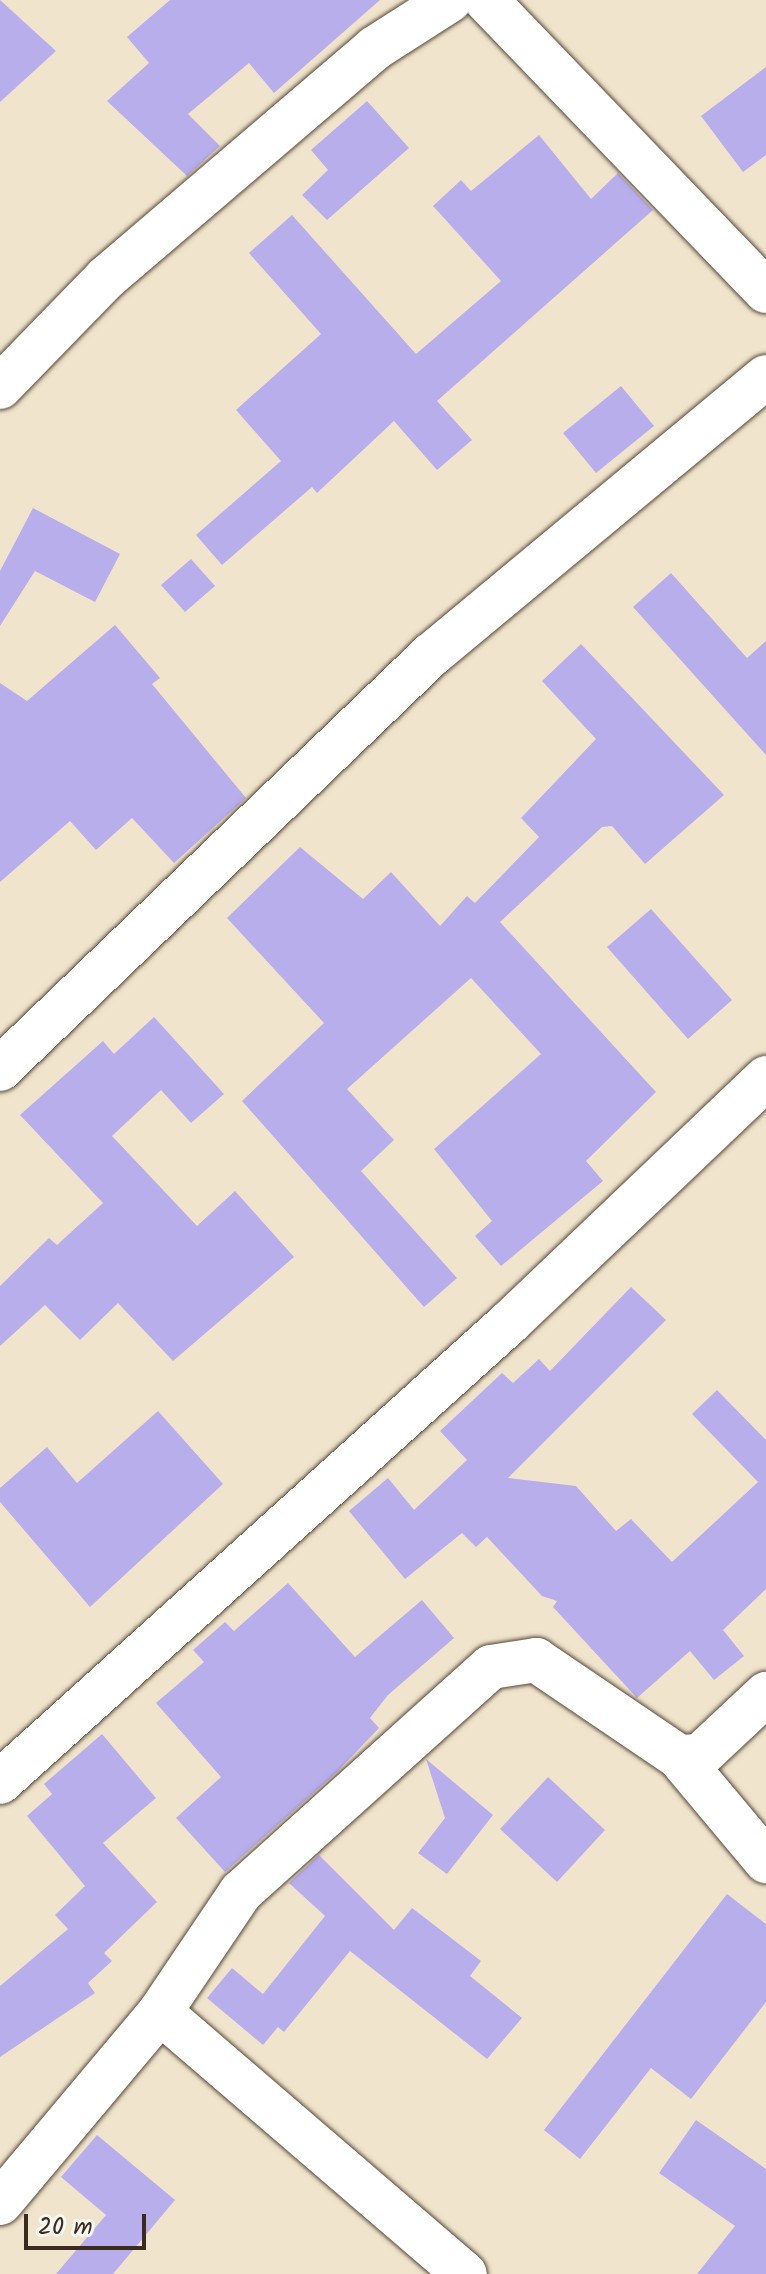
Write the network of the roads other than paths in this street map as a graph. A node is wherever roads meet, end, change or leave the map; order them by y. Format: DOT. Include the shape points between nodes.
graph roads {
  1 [pos="450,0"];
  2 [pos="486,0"];
  3 [pos="766,291"];
  4 [pos="766,377"];
  5 [pos="0,387"];
  6 [pos="0,1069"];
  7 [pos="766,1078"];
  8 [pos="766,1694"];
  9 [pos="679,1757"];
  10 [pos="0,1782"];
  11 [pos="766,1861"];
  12 [pos="160,2012"];
  13 [pos="0,2203"];
  14 [pos="465,2274"];
  1 -- 5 [label="street" via="375,48 106,278"];
  2 -- 3 [label="street"];
  4 -- 6 [label="street" via="431,655"];
  7 -- 10 [label="street" via="510,1322"];
  8 -- 9 [label="street" via="700,1756"];
  9 -- 11 [label="street"];
  9 -- 12 [label="street" via="536,1660 491,1667 241,1892"];
  12 -- 13 [label="street"];
  12 -- 14 [label="street"];
}
